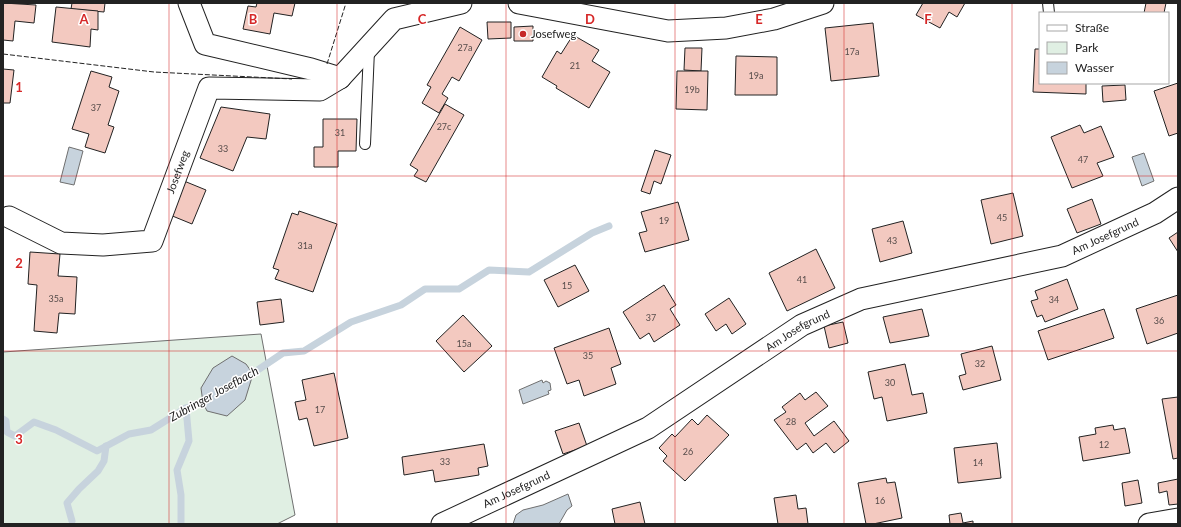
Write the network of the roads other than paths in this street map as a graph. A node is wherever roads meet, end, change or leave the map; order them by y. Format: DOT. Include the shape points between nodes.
graph roads {
  1 [pos="189,3"];
  2 [pos="461,3"];
  3 [pos="519,3"];
  4 [pos="823,3"];
  5 [pos="370,46"];
  6 [pos="340,78"];
  7 [pos="364,144"];
  8 [pos="1178,198"];
  9 [pos="9,217"];
  10 [pos="1178,519"];
  11 [pos="442,524"];
  12 [pos="1149,524"];
  1 -- 6 [label="street" via="205,44"];
  2 -- 5 [label="street, Josefweg" via="394,19"];
  3 -- 4 [label="street" via="668,31 726,28 774,19"];
  5 -- 6 [label="street, Josefweg"];
  5 -- 7 [label="lane"];
  6 -- 9 [label="street, Josefweg" via="320,90 209,88 152,240 103,245 61,243"];
  8 -- 11 [label="street, Am Josefgrund" via="1155,213 1062,256 861,299 802,325 648,428"];
  10 -- 12 [label="street"];
}
